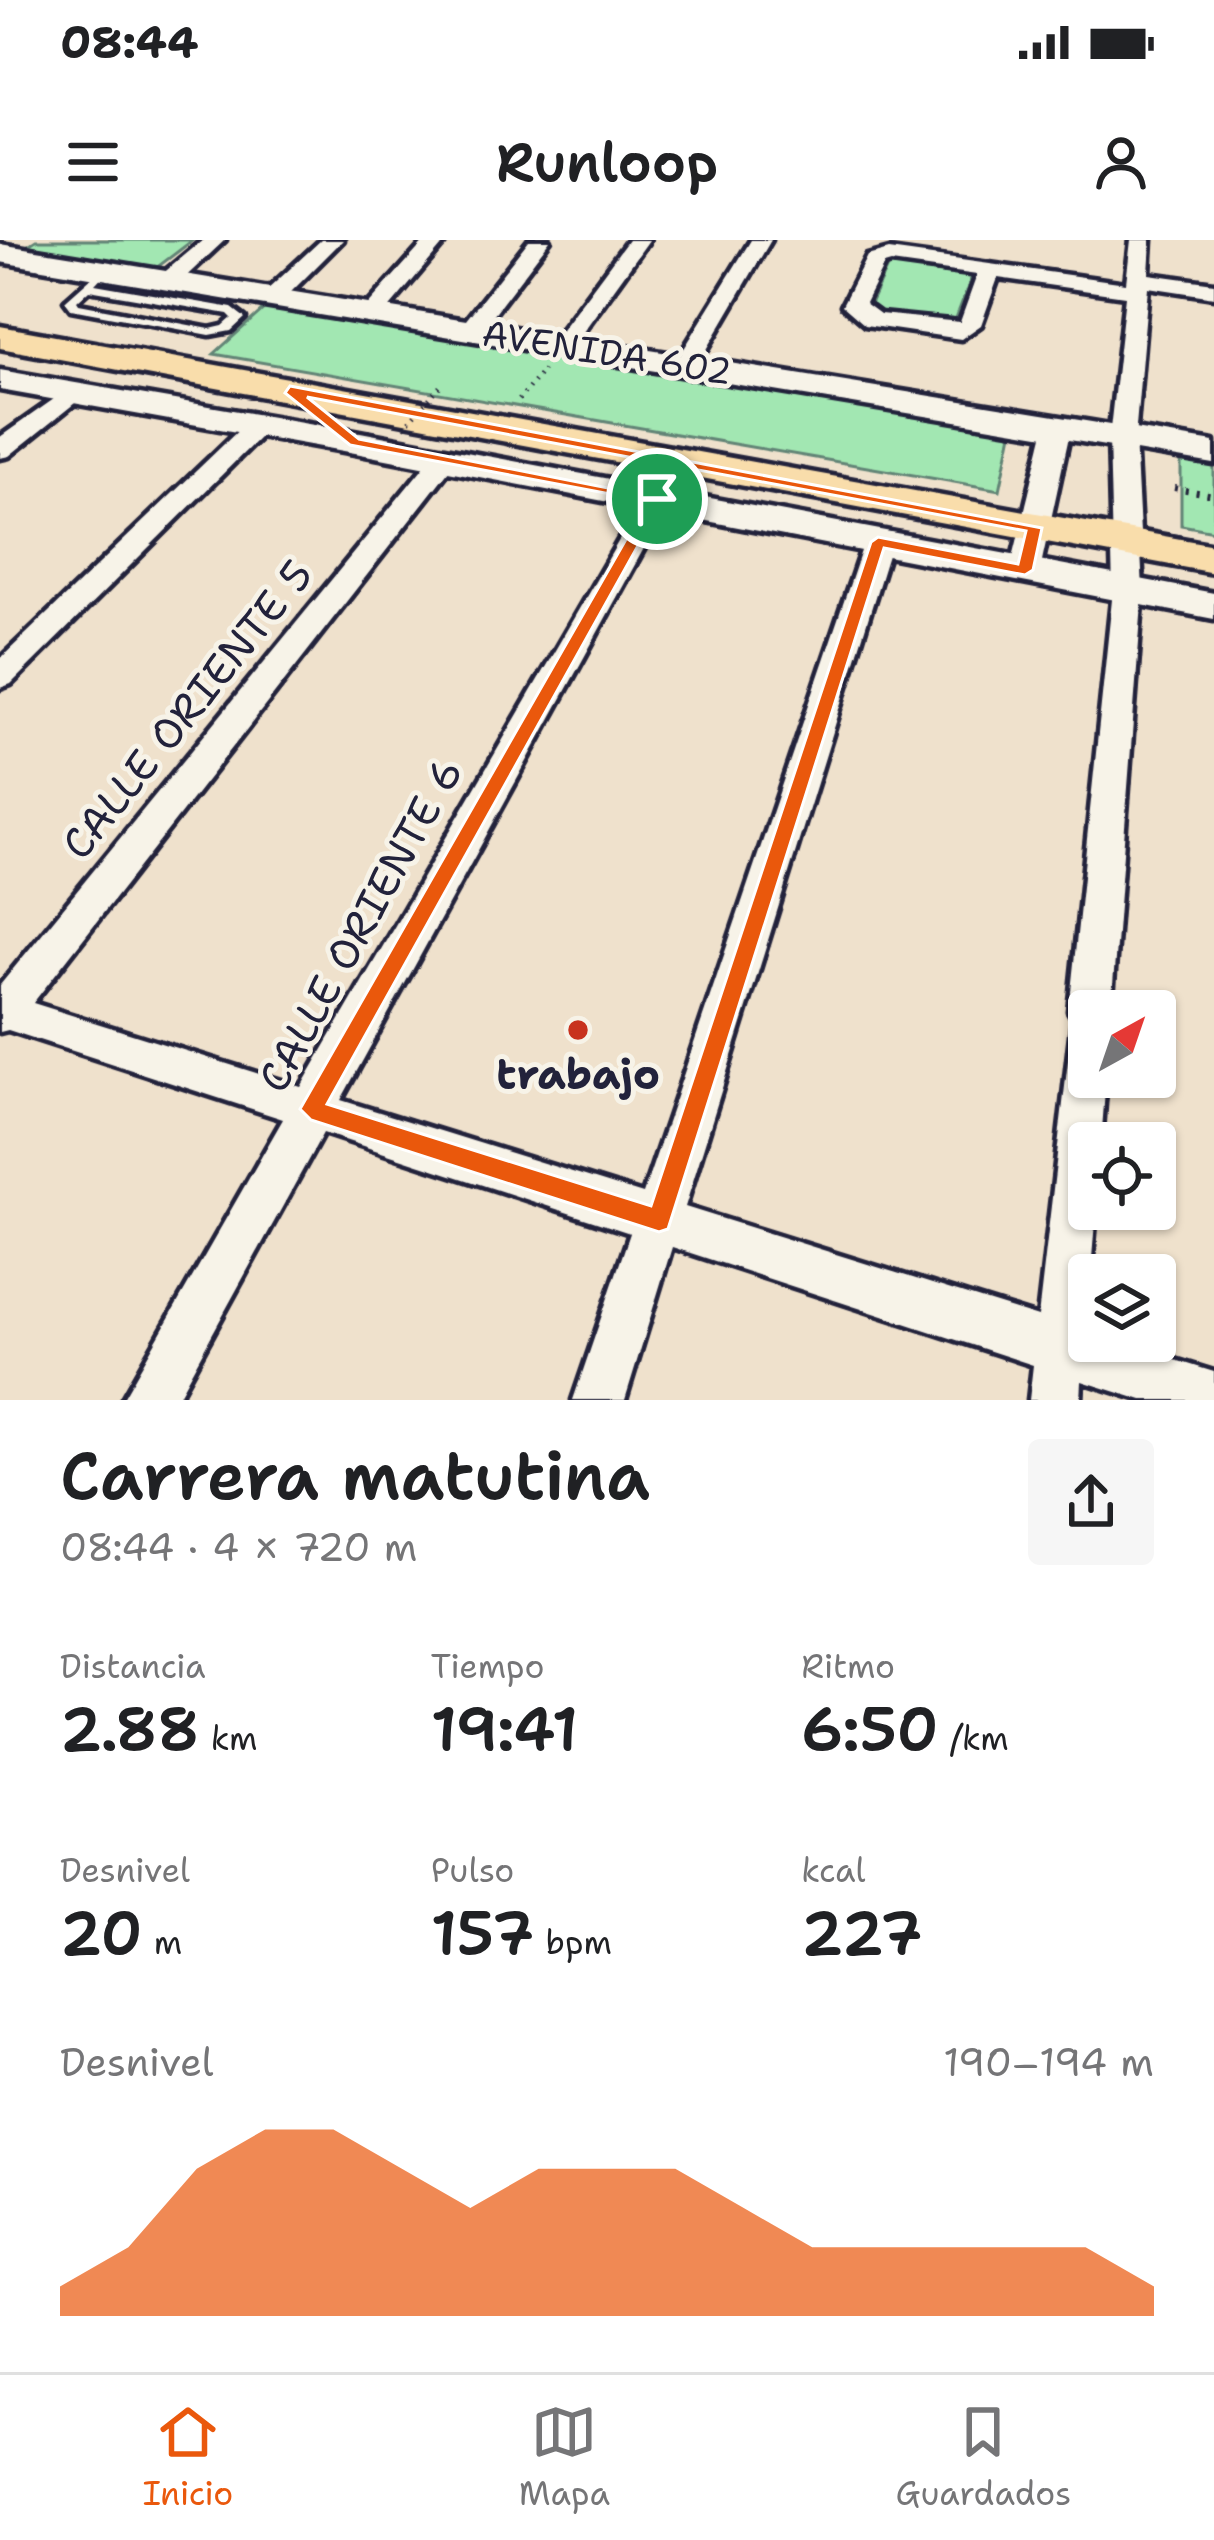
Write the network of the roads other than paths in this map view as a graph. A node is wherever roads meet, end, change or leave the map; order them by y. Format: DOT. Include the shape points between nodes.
graph roads {
  1 [pos="215,240"];
  2 [pos="334,240"];
  3 [pos="437,240"];
  4 [pos="540,240"];
  5 [pos="638,240"];
  6 [pos="760,240"];
  7 [pos="1141,240"];
  8 [pos="9,249"];
  9 [pos="885,252"];
  10 [pos="989,272"];
  11 [pos="95,278"];
  12 [pos="169,280"];
  13 [pos="1138,285"];
  14 [pos="1214,290"];
  15 [pos="273,297"];
  16 [pos="372,314"];
  17 [pos="0,323"];
  18 [pos="470,329"];
  19 [pos="0,337"];
  20 [pos="562,345"];
  21 [pos="686,365"];
  22 [pos="0,380"];
  23 [pos="290,390"];
  24 [pos="71,394"];
  25 [pos="1058,427"];
  26 [pos="255,428"];
  27 [pos="1122,438"];
  28 [pos="355,442"];
  29 [pos="0,450"];
  30 [pos="1214,454"];
  31 [pos="445,459"];
  32 [pos="657,499"];
  33 [pos="1036,519"];
  34 [pos="1124,533"];
  35 [pos="1214,540"];
  36 [pos="878,542"];
  37 [pos="1214,559"];
  38 [pos="1025,570"];
  39 [pos="1128,590"];
  40 [pos="1214,606"];
  41 [pos="0,677"];
  42 [pos="1092,990"];
  43 [pos="1,1012"];
  44 [pos="1083,1098"];
  45 [pos="311,1109"];
  46 [pos="659,1220"];
  47 [pos="1061,1346"];
  48 [pos="1214,1398"];
  49 [pos="148,1400"];
  50 [pos="599,1400"];
  51 [pos="1055,1400"];
  1 -- 12 [label="street"];
  2 -- 15 [label="street"];
  3 -- 16 [label="street"];
  4 -- 18 [label="street"];
  5 -- 20 [label="street"];
  6 -- 21 [label="street"];
  7 -- 13 [label="street"];
  8 -- 11 [label="main road, AVENIDA 602"];
  9 -- 10 [label="street"];
  9 -- 10 [label="street" via="854,305 873,320 969,329"];
  10 -- 13 [label="street"];
  11 -- 11 [label="lane" via="232,311 239,318 210,332 75,307 71,301"];
  11 -- 12 [label="main road, AVENIDA 602"];
  12 -- 15 [label="main road, AVENIDA 602"];
  13 -- 14 [label="street"];
  13 -- 27 [label="street"];
  15 -- 16 [label="main road, AVENIDA 602"];
  16 -- 18 [label="main road, AVENIDA 602"];
  17 -- 33 [label="main road, AVENIDA 602"];
  18 -- 20 [label="main road, AVENIDA 602"];
  19 -- 23 [label="main road, AVENIDA 602"];
  20 -- 21 [label="main road, AVENIDA 602"];
  21 -- 25 [label="main road, AVENIDA 602"];
  22 -- 24 [label="main road"];
  23 -- 28 [label="main road"];
  23 -- 33 [label="main road, AVENIDA 602"];
  24 -- 26 [label="main road"];
  24 -- 29 [label="street"];
  25 -- 27 [label="main road, AVENIDA 602"];
  25 -- 33 [label="street"];
  26 -- 28 [label="main road"];
  26 -- 41 [label="street"];
  27 -- 30 [label="main road, AVENIDA 602"];
  27 -- 34 [label="street"];
  28 -- 31 [label="main road"];
  31 -- 32 [label="main road"];
  31 -- 43 [label="street, CALLE ORIENTE 5"];
  32 -- 36 [label="main road"];
  32 -- 45 [label="street, CALLE ORIENTE 6"];
  33 -- 34 [label="main road, AVENIDA 602"];
  33 -- 38 [label="street"];
  34 -- 35 [label="main road, AVENIDA 602"];
  34 -- 37 [label="main road, AVENIDA 602"];
  34 -- 39 [label="street"];
  36 -- 38 [label="main road"];
  36 -- 46 [label="street"];
  38 -- 39 [label="main road"];
  39 -- 40 [label="main road"];
  39 -- 42 [label="street"];
  43 -- 45 [label="street"];
  44 -- 47 [label="street"];
  45 -- 46 [label="street"];
  45 -- 49 [label="street, CALLE ORIENTE 6"];
  46 -- 47 [label="street"];
  46 -- 50 [label="street"];
  47 -- 48 [label="street"];
  47 -- 51 [label="street"];
}
